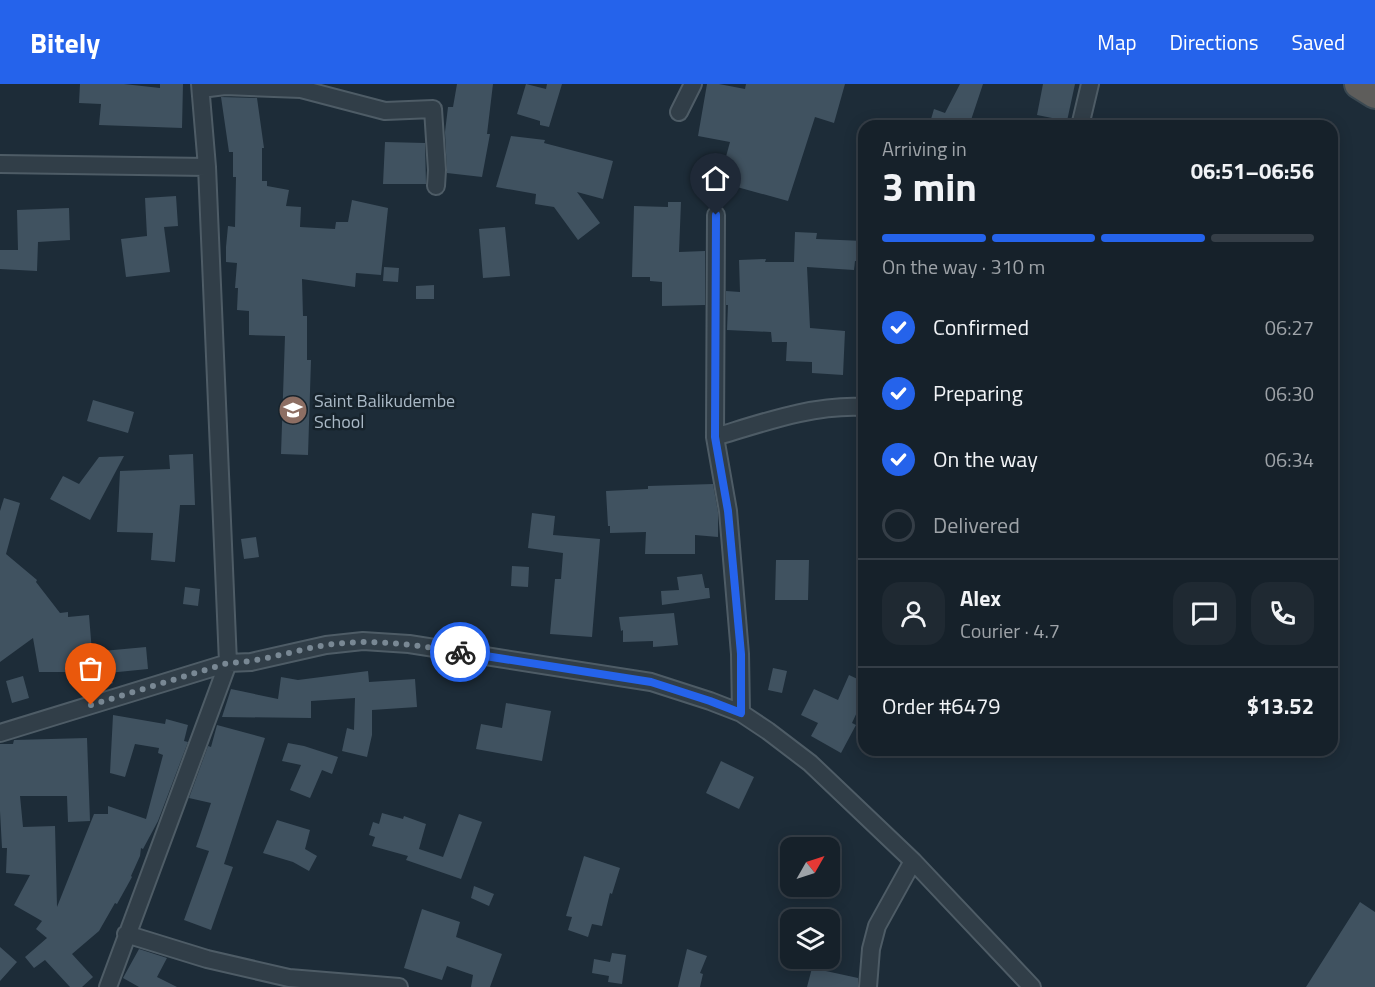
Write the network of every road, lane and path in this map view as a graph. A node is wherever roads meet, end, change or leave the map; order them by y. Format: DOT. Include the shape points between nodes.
graph roads {
  1 [pos="693,84"];
  2 [pos="1090,84"];
  3 [pos="1359,84"];
  4 [pos="201,86"];
  5 [pos="1375,94"];
  6 [pos="679,112"];
  7 [pos="1081,120"];
  8 [pos="0,164"];
  9 [pos="207,167"];
  10 [pos="436,186"];
  11 [pos="716,215"];
  12 [pos="858,407"];
  13 [pos="715,437"];
  14 [pos="228,663"];
  15 [pos="741,713"];
  16 [pos="0,733"];
  17 [pos="913,861"];
  18 [pos="126,934"];
  19 [pos="108,987"];
  20 [pos="399,987"];
  21 [pos="868,987"];
  22 [pos="1032,987"];
  1 -- 6 [label="street"];
  2 -- 7 [label="street"];
  3 -- 5 [label="highway"];
  4 -- 9 [label="street"];
  4 -- 10 [label="street" via="291,88 385,111 433,109"];
  8 -- 9 [label="street"];
  9 -- 14 [label="street"];
  11 -- 13 [label="street"];
  12 -- 13 [label="street" via="790,415"];
  13 -- 15 [label="street" via="728,511 741,654"];
  14 -- 15 [label="street" via="363,641 408,644 651,682"];
  14 -- 16 [label="street"];
  14 -- 18 [label="street"];
  15 -- 17 [label="street" via="810,764"];
  17 -- 21 [label="street" via="877,926"];
  17 -- 22 [label="street"];
  18 -- 19 [label="street"];
  18 -- 20 [label="street" via="207,959 289,978"];
}
